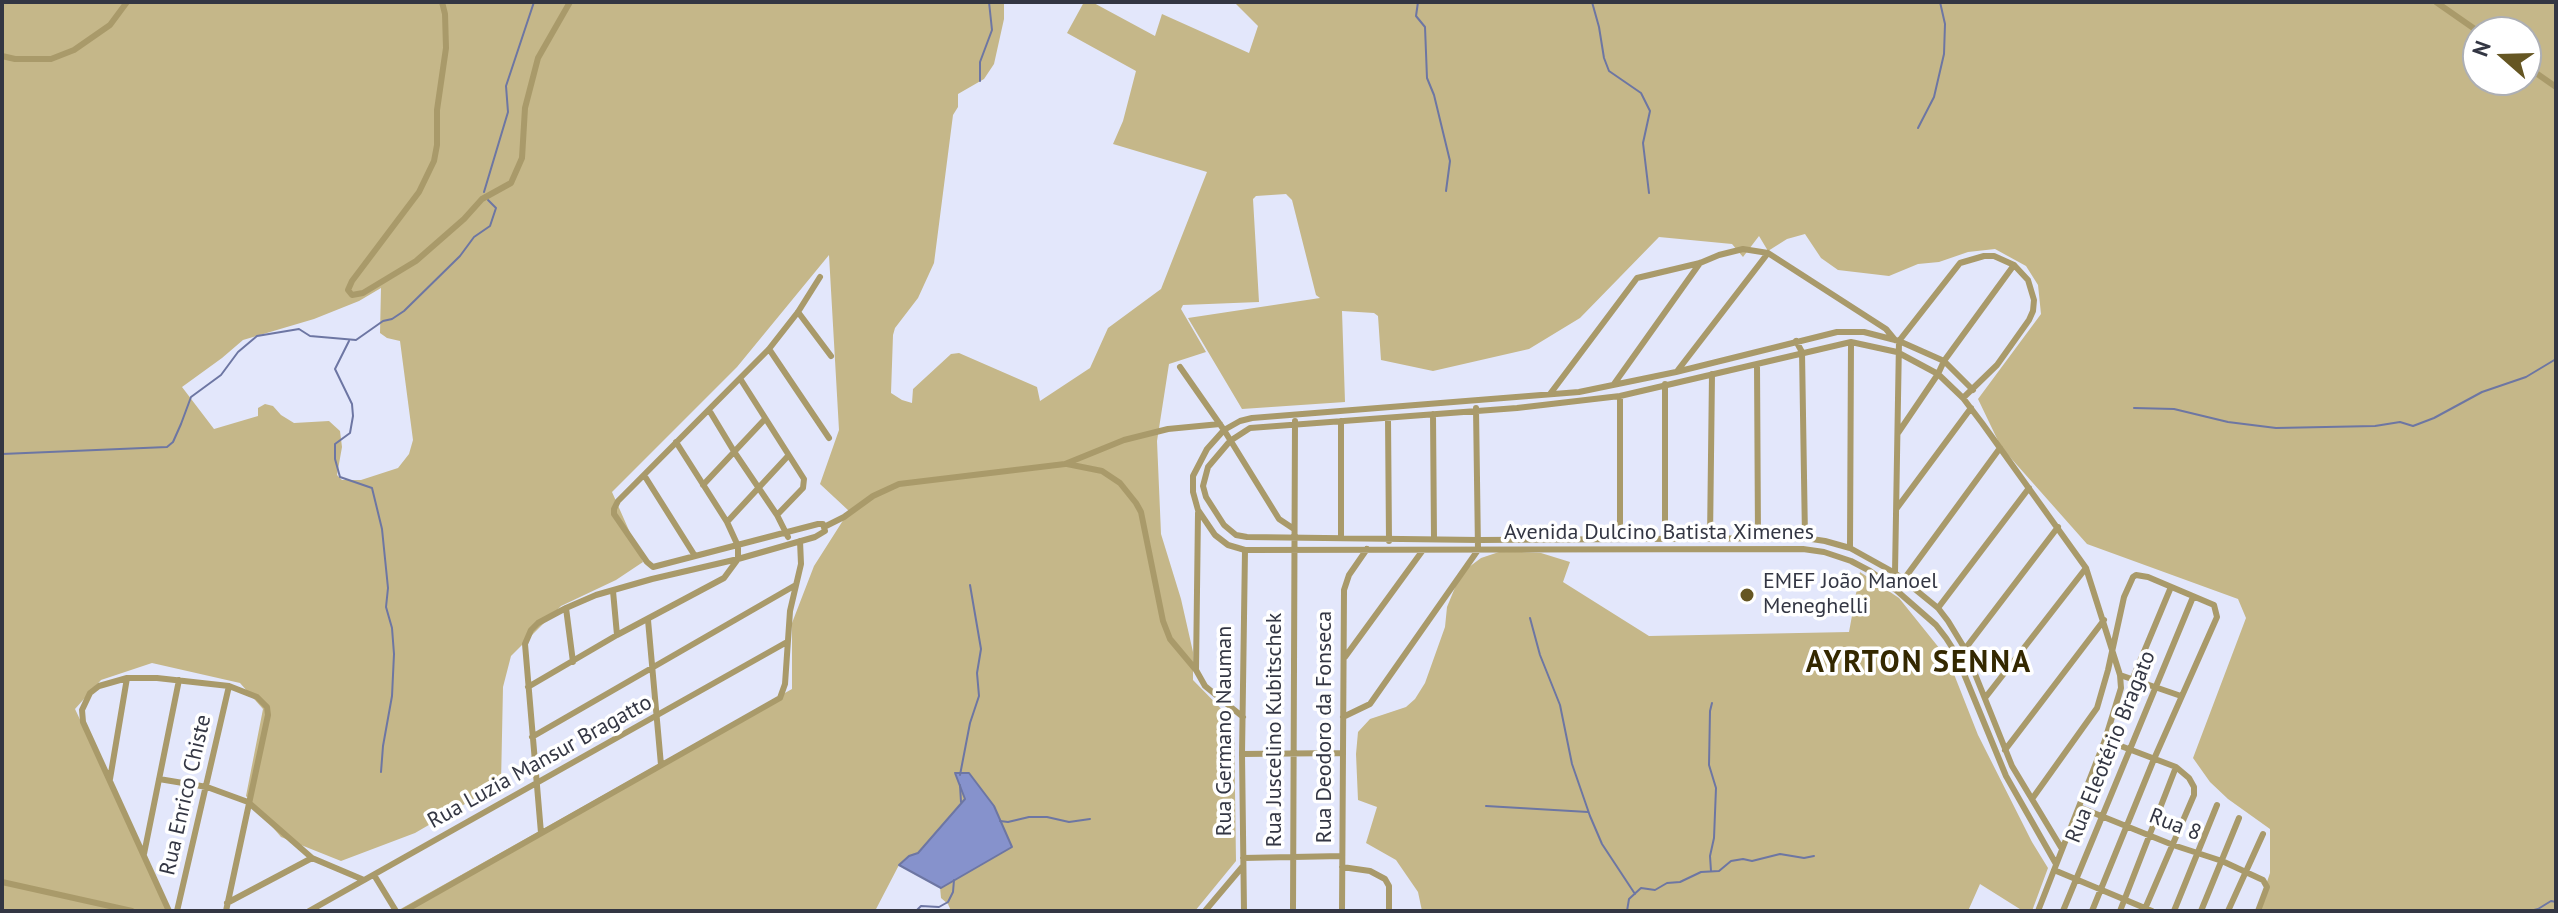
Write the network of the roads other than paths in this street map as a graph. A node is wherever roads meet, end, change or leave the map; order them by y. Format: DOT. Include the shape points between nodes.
graph roads {
  1 [pos="127,2"];
  2 [pos="442,2"];
  3 [pos="570,2"];
  4 [pos="2436,2"];
  5 [pos="2462,20"];
  6 [pos="2,56"];
  7 [pos="1768,253"];
  8 [pos="1700,263"];
  9 [pos="2014,265"];
  10 [pos="820,277"];
  11 [pos="798,312"];
  12 [pos="1897,340"];
  13 [pos="1796,341"];
  14 [pos="1851,342"];
  15 [pos="769,349"];
  16 [pos="1802,352"];
  17 [pos="1897,352"];
  18 [pos="831,356"];
  19 [pos="1944,361"];
  20 [pos="1757,364"];
  21 [pos="1180,367"];
  22 [pos="1676,372"];
  23 [pos="1712,374"];
  24 [pos="1938,374"];
  25 [pos="741,380"];
  26 [pos="1676,381"];
  27 [pos="1665,384"];
  28 [pos="1613,385"];
  29 [pos="1973,390"];
  30 [pos="1579,392"];
  31 [pos="1550,394"];
  32 [pos="1620,396"];
  33 [pos="1963,398"];
  34 [pos="1476,400"];
  35 [pos="1580,401"];
  36 [pos="1971,408"];
  37 [pos="709,410"];
  38 [pos="1476,411"];
  39 [pos="1294,413"];
  40 [pos="1433,414"];
  41 [pos="1388,418"];
  42 [pos="765,419"];
  43 [pos="1341,421"];
  44 [pos="1295,425"];
  45 [pos="1222,427"];
  46 [pos="1897,433"];
  47 [pos="829,438"];
  48 [pos="1230,441"];
  49 [pos="676,442"];
  50 [pos="2000,448"];
  51 [pos="735,453"];
  52 [pos="788,456"];
  53 [pos="1065,464"];
  54 [pos="644,475"];
  55 [pos="703,485"];
  56 [pos="2029,488"];
  57 [pos="759,489"];
  58 [pos="1897,509"];
  59 [pos="1198,510"];
  60 [pos="777,515"];
  61 [pos="727,522"];
  62 [pos="824,527"];
  63 [pos="2058,527"];
  64 [pos="1294,529"];
  65 [pos="786,533"];
  66 [pos="1294,537"];
  67 [pos="1341,538"];
  68 [pos="1620,538"];
  69 [pos="1665,538"];
  70 [pos="1758,538"];
  71 [pos="1805,538"];
  72 [pos="1389,539"];
  73 [pos="1434,539"];
  74 [pos="1710,539"];
  75 [pos="1479,540"];
  76 [pos="800,541"];
  77 [pos="791,544"];
  78 [pos="1850,548"];
  79 [pos="1294,549"];
  80 [pos="1367,549"];
  81 [pos="1388,549"];
  82 [pos="1245,550"];
  83 [pos="1423,550"];
  84 [pos="1478,550"];
  85 [pos="738,553"];
  86 [pos="695,556"];
  87 [pos="2086,568"];
  88 [pos="1895,573"];
  89 [pos="1903,580"];
  90 [pos="794,586"];
  91 [pos="2171,587"];
  92 [pos="1896,590"];
  93 [pos="613,591"];
  94 [pos="2193,597"];
  95 [pos="566,608"];
  96 [pos="1938,608"];
  97 [pos="648,620"];
  98 [pos="2104,620"];
  99 [pos="617,635"];
  100 [pos="787,642"];
  101 [pos="1965,649"];
  102 [pos="2113,652"];
  103 [pos="1344,658"];
  104 [pos="573,662"];
  105 [pos="653,668"];
  106 [pos="1196,670"];
  107 [pos="2120,675"];
  108 [pos="127,678"];
  109 [pos="2133,678"];
  110 [pos="179,680"];
  111 [pos="229,686"];
  112 [pos="2156,686"];
  113 [pos="528,687"];
  114 [pos="2181,696"];
  115 [pos="1985,698"];
  116 [pos="658,716"];
  117 [pos="1243,717"];
  118 [pos="1343,717"];
  119 [pos="532,737"];
  120 [pos="2105,740"];
  121 [pos="2005,750"];
  122 [pos="2130,750"];
  123 [pos="1343,753"];
  124 [pos="1242,754"];
  125 [pos="1293,754"];
  126 [pos="2154,759"];
  127 [pos="661,765"];
  128 [pos="2176,767"];
  129 [pos="110,779"];
  130 [pos="159,779"];
  131 [pos="535,785"];
  132 [pos="207,787"];
  133 [pos="2032,799"];
  134 [pos="248,802"];
  135 [pos="2217,805"];
  136 [pos="2079,807"];
  137 [pos="2103,816"];
  138 [pos="2239,818"];
  139 [pos="2126,826"];
  140 [pos="541,833"];
  141 [pos="2263,834"];
  142 [pos="2149,835"];
  143 [pos="2173,845"];
  144 [pos="2062,849"];
  145 [pos="2197,853"];
  146 [pos="144,854"];
  147 [pos="1293,856"];
  148 [pos="1342,856"];
  149 [pos="312,858"];
  150 [pos="2222,861"];
  151 [pos="1243,862"];
  152 [pos="1342,867"];
  153 [pos="2055,867"];
  154 [pos="2245,872"];
  155 [pos="374,875"];
  156 [pos="364,880"];
  157 [pos="2076,880"];
  158 [pos="2,882"];
  159 [pos="2100,890"];
  160 [pos="2124,900"];
  161 [pos="226,907"];
  162 [pos="2147,910"];
  163 [pos="132,911"];
  164 [pos="169,911"];
  165 [pos="177,911"];
  166 [pos="309,911"];
  167 [pos="396,911"];
  168 [pos="404,911"];
  169 [pos="1205,911"];
  170 [pos="1244,911"];
  171 [pos="1293,911"];
  172 [pos="1342,911"];
  173 [pos="1389,911"];
  174 [pos="2038,911"];
  175 [pos="2063,911"];
  176 [pos="2092,911"];
  177 [pos="2120,911"];
  178 [pos="2174,911"];
  179 [pos="2201,911"];
  180 [pos="2228,911"];
  181 [pos="2258,911"];
  1 -- 6 [label="street" via="110,25 74,50 51,59"];
  2 -- 3 [label="street" via="446,48 434,161 419,192 352,281 352,295 416,261 482,199 511,183 522,158 525,108 538,58"];
  4 -- 5 [label="street"];
  7 -- 8 [label="street" via="1743,249"];
  7 -- 12 [label="street"];
  7 -- 22 [label="street"];
  8 -- 28 [label="street"];
  8 -- 31 [label="street" via="1637,278"];
  9 -- 12 [label="street" via="1994,256 1960,263"];
  9 -- 19 [label="street"];
  9 -- 29 [label="street" via="2028,280 2033,311"];
  10 -- 11 [label="street"];
  11 -- 15 [label="street"];
  11 -- 18 [label="street"];
  12 -- 13 [label="street" via="1851,331"];
  12 -- 17 [label="street"];
  12 -- 19 [label="street"];
  13 -- 16 [label="street"];
  13 -- 22 [label="street"];
  14 -- 16 [label="street"];
  14 -- 17 [label="street"];
  14 -- 78 [label="street"];
  15 -- 25 [label="street"];
  15 -- 47 [label="street"];
  16 -- 20 [label="street"];
  16 -- 71 [label="street"];
  17 -- 24 [label="street"];
  17 -- 46 [label="street"];
  19 -- 24 [label="street"];
  19 -- 29 [label="street"];
  20 -- 23 [label="street"];
  20 -- 70 [label="street"];
  21 -- 45 [label="street"];
  22 -- 26 [label="street"];
  22 -- 28 [label="street"];
  23 -- 26 [label="street"];
  23 -- 74 [label="street"];
  24 -- 33 [label="street"];
  24 -- 46 [label="street"];
  25 -- 37 [label="street"];
  25 -- 42 [label="street"];
  26 -- 27 [label="street"];
  27 -- 32 [label="street"];
  27 -- 69 [label="street"];
  28 -- 30 [label="street"];
  29 -- 33 [label="street"];
  30 -- 31 [label="street"];
  30 -- 35 [label="street"];
  31 -- 34 [label="street"];
  32 -- 35 [label="street"];
  32 -- 68 [label="street"];
  33 -- 36 [label="street"];
  34 -- 38 [label="street"];
  34 -- 39 [label="street"];
  35 -- 38 [label="street"];
  36 -- 50 [label="street"];
  36 -- 58 [label="street"];
  37 -- 49 [label="street"];
  37 -- 51 [label="street"];
  38 -- 40 [label="street"];
  38 -- 75 [label="street"];
  39 -- 44 [label="street, Rua Juscelino Kubitschek"];
  39 -- 45 [label="street"];
  40 -- 41 [label="street"];
  40 -- 73 [label="street"];
  41 -- 43 [label="street"];
  41 -- 72 [label="street"];
  42 -- 51 [label="street"];
  42 -- 52 [label="street"];
  43 -- 44 [label="street"];
  43 -- 67 [label="street"];
  44 -- 48 [label="street" via="1250,428"];
  44 -- 64 [label="street, Rua Juscelino Kubitschek"];
  45 -- 48 [label="street"];
  45 -- 53 [label="street" via="1168,429"];
  45 -- 59 [label="street" via="1193,476"];
  46 -- 58 [label="street"];
  48 -- 64 [label="street" via="1279,519"];
  48 -- 66 [label="street, Avenida Dulcino Batista Ximenes" via="1208,467 1203,486 1217,515 1236,535"];
  49 -- 54 [label="street"];
  49 -- 55 [label="street"];
  50 -- 56 [label="street"];
  50 -- 89 [label="street"];
  51 -- 55 [label="street"];
  51 -- 57 [label="street"];
  52 -- 57 [label="street"];
  52 -- 60 [label="street" via="804,484"];
  53 -- 62 [label="street" via="899,484"];
  53 -- 106 [label="street" via="1102,471 1136,503 1163,621 1170,639"];
  54 -- 86 [label="street"];
  54 -- 86 [label="street" via="615,505 614,514 647,562 658,567"];
  55 -- 61 [label="street"];
  56 -- 63 [label="street"];
  56 -- 96 [label="street"];
  57 -- 60 [label="street"];
  57 -- 61 [label="street"];
  58 -- 88 [label="street"];
  59 -- 82 [label="street" via="1215,535"];
  59 -- 106 [label="street"];
  60 -- 65 [label="street"];
  61 -- 85 [label="street"];
  62 -- 65 [label="street"];
  62 -- 76 [label="street" via="824,533"];
  63 -- 87 [label="street"];
  63 -- 101 [label="street"];
  64 -- 66 [label="street, Rua Juscelino Kubitschek"];
  65 -- 77 [label="street"];
  65 -- 85 [label="street"];
  66 -- 67 [label="street, Avenida Dulcino Batista Ximenes"];
  66 -- 79 [label="street, Rua Juscelino Kubitschek"];
  67 -- 72 [label="street, Avenida Dulcino Batista Ximenes"];
  68 -- 69 [label="street, Avenida Dulcino Batista Ximenes"];
  68 -- 75 [label="street, Avenida Dulcino Batista Ximenes"];
  69 -- 74 [label="street, Avenida Dulcino Batista Ximenes"];
  70 -- 71 [label="street, Avenida Dulcino Batista Ximenes"];
  70 -- 74 [label="street, Avenida Dulcino Batista Ximenes"];
  71 -- 78 [label="street, Avenida Dulcino Batista Ximenes"];
  72 -- 73 [label="street, Avenida Dulcino Batista Ximenes"];
  72 -- 81 [label="street"];
  73 -- 75 [label="street, Avenida Dulcino Batista Ximenes"];
  75 -- 84 [label="street"];
  76 -- 77 [label="street"];
  76 -- 90 [label="street" via="801,564"];
  77 -- 85 [label="street"];
  78 -- 88 [label="street, Avenida Dulcino Batista Ximenes"];
  79 -- 80 [label="street, Avenida Dulcino Batista Ximenes"];
  79 -- 82 [label="street, Avenida Dulcino Batista Ximenes"];
  79 -- 125 [label="street, Rua Juscelino Kubitschek"];
  80 -- 81 [label="street, Avenida Dulcino Batista Ximenes"];
  80 -- 103 [label="street, Rua Deodoro da Fonseca" via="1346,582"];
  81 -- 83 [label="street, Avenida Dulcino Batista Ximenes"];
  82 -- 117 [label="street, Rua Germano Nauman"];
  83 -- 84 [label="street, Avenida Dulcino Batista Ximenes"];
  83 -- 103 [label="street"];
  84 -- 92 [label="street, Avenida Dulcino Batista Ximenes" via="1803,549 1851,561"];
  84 -- 118 [label="street" via="1370,704"];
  85 -- 86 [label="street"];
  85 -- 93 [label="street"];
  85 -- 97 [label="street" via="724,578"];
  87 -- 98 [label="street"];
  87 -- 115 [label="street"];
  88 -- 89 [label="street, Avenida Dulcino Batista Ximenes"];
  89 -- 92 [label="street"];
  89 -- 96 [label="street, Avenida Dulcino Batista Ximenes"];
  90 -- 100 [label="street"];
  90 -- 105 [label="street"];
  91 -- 94 [label="street"];
  91 -- 102 [label="street" via="2141,575 2129,582"];
  91 -- 109 [label="street"];
  92 -- 153 [label="street, Avenida Dulcino Batista Ximenes" via="1936,625 1955,652 2006,776"];
  93 -- 95 [label="street"];
  93 -- 99 [label="street"];
  94 -- 112 [label="street, Rua Eleotério Bragato"];
  94 -- 114 [label="street" via="2210,603 2217,617"];
  95 -- 104 [label="street"];
  95 -- 113 [label="street" via="538,623 527,636"];
  96 -- 101 [label="street, Avenida Dulcino Batista Ximenes"];
  97 -- 99 [label="street"];
  97 -- 105 [label="street"];
  98 -- 102 [label="street"];
  98 -- 121 [label="street"];
  99 -- 104 [label="street"];
  100 -- 116 [label="street, Rua Luzia Mansur Bragatto"];
  100 -- 127 [label="street" via="780,698"];
  101 -- 115 [label="street, Avenida Dulcino Batista Ximenes"];
  102 -- 107 [label="street"];
  102 -- 133 [label="street" via="2097,708"];
  103 -- 118 [label="street, Rua Deodoro da Fonseca"];
  104 -- 113 [label="street"];
  105 -- 116 [label="street"];
  105 -- 119 [label="street"];
  106 -- 117 [label="street" via="1205,686"];
  107 -- 109 [label="street"];
  107 -- 120 [label="street"];
  108 -- 110 [label="street"];
  108 -- 129 [label="street"];
  108 -- 129 [label="street" via="99,686 82,710"];
  109 -- 112 [label="street"];
  110 -- 111 [label="street"];
  110 -- 130 [label="street"];
  111 -- 132 [label="street, Rua Enrico Chiste"];
  111 -- 134 [label="street" via="267,707"];
  112 -- 114 [label="street"];
  112 -- 122 [label="street, Rua Eleotério Bragato"];
  113 -- 119 [label="street"];
  114 -- 126 [label="street"];
  115 -- 121 [label="street, Avenida Dulcino Batista Ximenes"];
  116 -- 127 [label="street"];
  116 -- 131 [label="street, Rua Luzia Mansur Bragatto"];
  117 -- 124 [label="street, Rua Germano Nauman"];
  118 -- 123 [label="street, Rua Deodoro da Fonseca"];
  119 -- 131 [label="street"];
  120 -- 122 [label="street"];
  120 -- 136 [label="street"];
  121 -- 133 [label="street, Avenida Dulcino Batista Ximenes"];
  122 -- 126 [label="street"];
  122 -- 137 [label="street, Rua Eleotério Bragato"];
  123 -- 125 [label="street"];
  123 -- 148 [label="street, Rua Deodoro da Fonseca"];
  124 -- 125 [label="street"];
  124 -- 151 [label="street, Rua Germano Nauman"];
  125 -- 147 [label="street, Rua Juscelino Kubitschek"];
  126 -- 128 [label="street"];
  126 -- 139 [label="street"];
  127 -- 140 [label="street"];
  128 -- 142 [label="street"];
  128 -- 143 [label="street" via="2189,778 2194,795"];
  129 -- 146 [label="street"];
  130 -- 132 [label="street"];
  130 -- 146 [label="street"];
  131 -- 140 [label="street"];
  131 -- 155 [label="street, Rua Luzia Mansur Bragatto"];
  132 -- 134 [label="street"];
  132 -- 165 [label="street, Rua Enrico Chiste"];
  133 -- 144 [label="street, Avenida Dulcino Batista Ximenes"];
  134 -- 149 [label="street"];
  134 -- 161 [label="street"];
  135 -- 145 [label="street"];
  136 -- 137 [label="street, Rua 8"];
  136 -- 144 [label="street"];
  137 -- 139 [label="street, Rua 8"];
  137 -- 157 [label="street, Rua Eleotério Bragato"];
  138 -- 150 [label="street"];
  139 -- 142 [label="street, Rua 8"];
  139 -- 159 [label="street"];
  140 -- 168 [label="street"];
  141 -- 154 [label="street"];
  142 -- 143 [label="street, Rua 8"];
  142 -- 160 [label="street"];
  143 -- 145 [label="street, Rua 8"];
  143 -- 162 [label="street"];
  144 -- 153 [label="street"];
  145 -- 150 [label="street, Rua 8"];
  145 -- 178 [label="street"];
  146 -- 164 [label="street"];
  147 -- 148 [label="street"];
  147 -- 151 [label="street"];
  147 -- 171 [label="street, Rua Juscelino Kubitschek"];
  148 -- 152 [label="street, Rua Deodoro da Fonseca"];
  149 -- 156 [label="street"];
  149 -- 161 [label="street"];
  150 -- 154 [label="street, Rua 8"];
  150 -- 179 [label="street"];
  151 -- 169 [label="street"];
  151 -- 170 [label="street, Rua Germano Nauman"];
  152 -- 172 [label="street, Rua Deodoro da Fonseca"];
  152 -- 173 [label="street" via="1385,879"];
  153 -- 157 [label="street"];
  153 -- 174 [label="street"];
  154 -- 180 [label="street"];
  154 -- 181 [label="street, Rua 8" via="2267,887"];
  155 -- 156 [label="street, Rua Luzia Mansur Bragatto"];
  155 -- 167 [label="street"];
  156 -- 166 [label="street, Rua Luzia Mansur Bragatto"];
  157 -- 159 [label="street"];
  157 -- 175 [label="street, Rua Eleotério Bragato"];
  158 -- 163 [label="street"];
  159 -- 160 [label="street"];
  159 -- 176 [label="street"];
  160 -- 162 [label="street"];
  160 -- 177 [label="street"];
}
